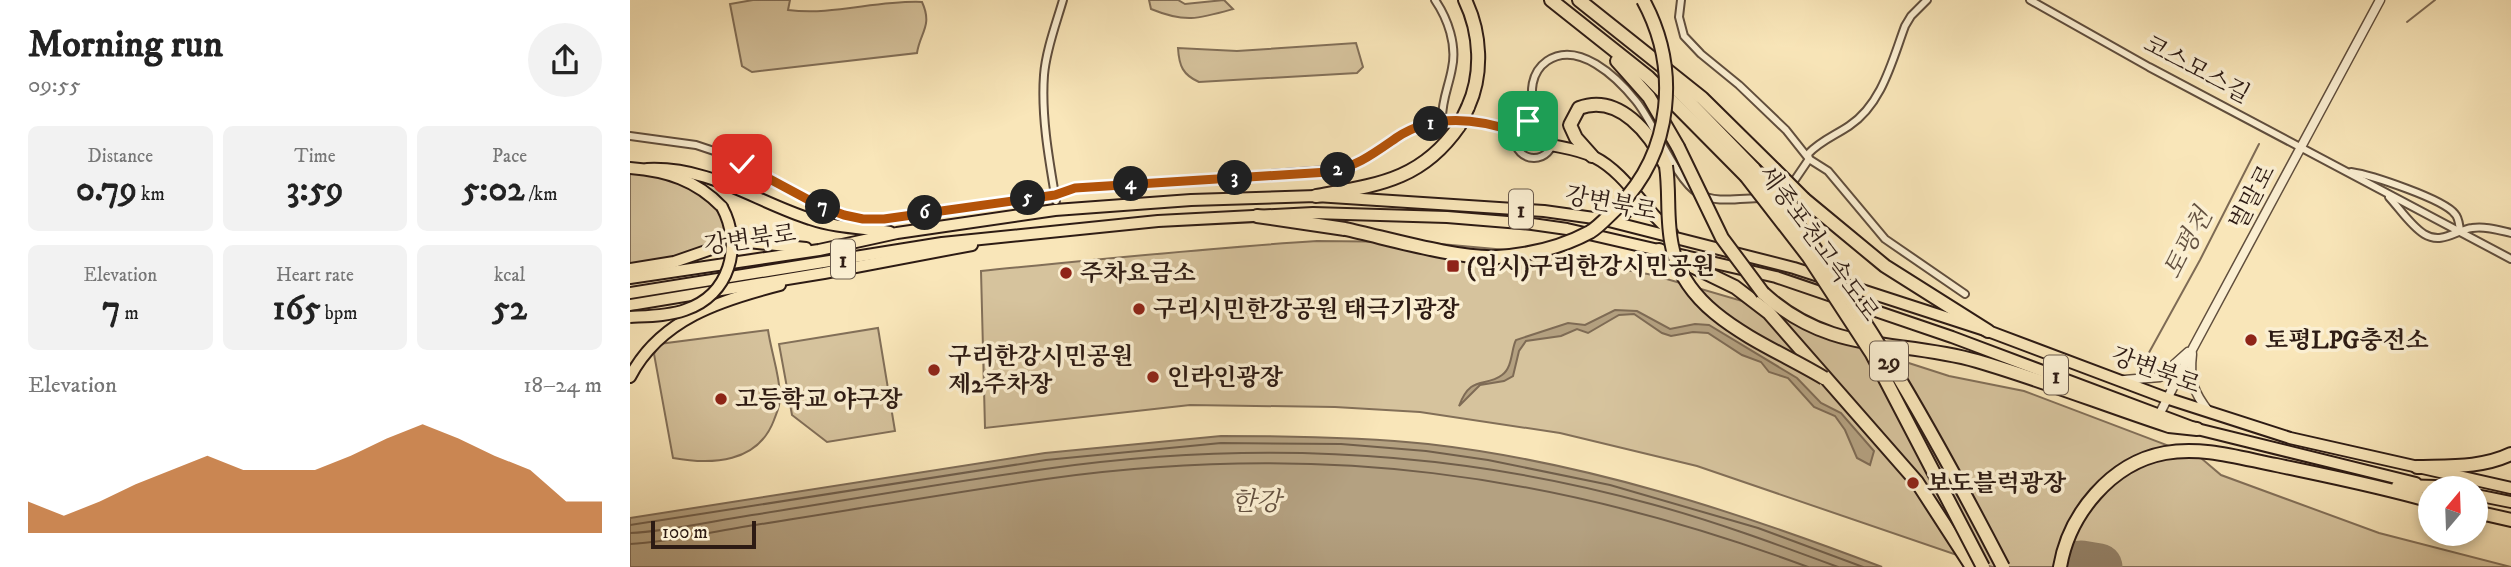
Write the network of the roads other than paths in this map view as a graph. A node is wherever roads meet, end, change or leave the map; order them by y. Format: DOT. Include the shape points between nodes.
graph roads {
  1 [pos="1063,0"];
  2 [pos="1435,0"];
  3 [pos="1465,0"];
  4 [pos="1539,0"];
  5 [pos="1551,0"];
  6 [pos="1568,0"];
  7 [pos="1579,0"];
  8 [pos="1643,0"];
  9 [pos="1681,0"];
  10 [pos="1927,0"];
  11 [pos="2030,0"];
  12 [pos="2380,0"];
  13 [pos="1533,120"];
  14 [pos="1442,121"];
  15 [pos="1516,132"];
  16 [pos="630,136"];
  17 [pos="1552,145"];
  18 [pos="2301,148"];
  19 [pos="1592,156"];
  20 [pos="1809,159"];
  21 [pos="630,168"];
  22 [pos="647,169"];
  23 [pos="2346,172"];
  24 [pos="1750,173"];
  25 [pos="1632,190"];
  26 [pos="2384,192"];
  27 [pos="1316,197"];
  28 [pos="1056,198"];
  29 [pos="1257,216"];
  30 [pos="1601,219"];
  31 [pos="2460,230"];
  32 [pos="897,233"];
  33 [pos="1017,233"];
  34 [pos="2511,233"];
  35 [pos="1677,237"];
  36 [pos="819,250"];
  37 [pos="1659,250"];
  38 [pos="2511,259"];
  39 [pos="630,269"];
  40 [pos="824,273"];
  41 [pos="630,278"];
  42 [pos="630,293"];
  43 [pos="1965,294"];
  44 [pos="630,304"];
  45 [pos="630,317"];
  46 [pos="1988,331"];
  47 [pos="2193,348"];
  48 [pos="630,377"];
  49 [pos="1824,378"];
  50 [pos="2123,380"];
  51 [pos="2166,398"];
  52 [pos="2208,412"];
  53 [pos="2160,413"];
  54 [pos="2197,429"];
  55 [pos="2511,454"];
  56 [pos="2417,467"];
  57 [pos="2418,483"];
  58 [pos="2380,486"];
  59 [pos="2418,487"];
  60 [pos="2511,488"];
  61 [pos="2418,497"];
  62 [pos="2488,497"];
  63 [pos="2511,502"];
  64 [pos="2488,515"];
  65 [pos="2511,520"];
  66 [pos="1972,567"];
  67 [pos="1983,567"];
  68 [pos="2003,567"];
  69 [pos="2060,567"];
  1 -- 28 [label="street" via="1044,82"];
  2 -- 14 [label="street" via="1451,37 1453,65"];
  3 -- 27 [label="highway, bridge" via="1474,23 1477,77 1459,126 1431,157 1400,177"];
  4 -- 54 [label="highway, bridge" via="1598,44 1649,97 1722,238 1783,312 1844,339 1977,361 2169,426"];
  5 -- 24 [label="highway, 세종포천고속도로 / 29" via="1648,77"];
  6 -- 24 [label="highway, 세종포천고속도로 / 29" via="1664,76"];
  7 -- 46 [label="highway, bridge" via="1702,98 1804,200 1885,266"];
  8 -- 29 [label="highway, bridge" via="1663,53 1668,83 1664,119 1654,156 1641,178 1592,231 1539,251 1495,257"];
  9 -- 20 [label="street" via="1684,36 1786,130"];
  10 -- 20 [label="street" via="1910,16 1876,97 1850,126 1818,143"];
  11 -- 18 [label="street, 코스모스길"];
  12 -- 18 [label="street, 벌말로"];
  13 -- 15 [label="street"];
  13 -- 17 [label="street" via="1549,128"];
  13 -- 20 [label="street" via="1532,80 1540,66 1555,56 1573,55 1588,58 1636,100 1683,179 1700,195 1768,197 1792,184"];
  14 -- 15 [label="street" via="1479,120"];
  14 -- 28 [label="street" via="1412,130 1342,169 1075,188"];
  15 -- 17 [label="street" via="1515,142 1525,155 1540,156"];
  16 -- 28 [label="street" via="720,153 820,206 863,219"];
  17 -- 19 [label="highway"];
  18 -- 23 [label="street, 코스모스길"];
  18 -- 47 [label="street, 벌말로"];
  19 -- 25 [label="highway"];
  19 -- 49 [label="highway, bridge" via="1570,125 1578,108 1611,107 1634,121 1666,166 1672,248 1700,300 1716,317"];
  20 -- 43 [label="street" via="1844,187 1885,239"];
  21 -- 22 [label="highway"];
  22 -- 32 [label="highway" via="673,168 710,178 812,220"];
  22 -- 45 [label="highway, bridge" via="697,185 722,207 734,245 729,268 711,294 687,310"];
  23 -- 26 [label="street, 코스모스길"];
  23 -- 31 [label="street, 코스모스길" via="2371,175 2443,204 2457,216"];
  24 -- 67 [label="highway, 세종포천고속도로 / 29, bridge" via="1872,354"];
  24 -- 68 [label="highway, 세종포천고속도로 / 29, bridge" via="1809,238 1891,364"];
  25 -- 30 [label="highway" via="1633,202 1623,216"];
  25 -- 35 [label="highway" via="1653,217"];
  26 -- 31 [label="street, 코스모스길"];
  26 -- 31 [label="street, 코스모스길" via="2426,235 2451,237"];
  27 -- 30 [label="highway, 강변북로 / 1" via="1495,206"];
  27 -- 32 [label="highway, 강변북로 / 1" via="1055,210"];
  29 -- 33 [label="highway, 강변북로 / 1"];
  29 -- 37 [label="highway, 강변북로 / 1" via="1343,213 1486,220 1567,229"];
  30 -- 35 [label="highway, 강변북로 / 1"];
  31 -- 34 [label="street, 코스모스길"];
  31 -- 38 [label="street, 코스모스길"];
  32 -- 36 [label="highway, 강변북로 / 1"];
  33 -- 40 [label="highway" via="944,252"];
  33 -- 42 [label="highway, 강변북로 / 1"];
  35 -- 46 [label="highway, 강변북로 / 1" via="1794,268"];
  36 -- 39 [label="highway" via="726,244 674,262"];
  36 -- 41 [label="highway, 강변북로 / 1"];
  37 -- 49 [label="highway" via="1735,287 1769,313"];
  37 -- 53 [label="highway, 강변북로 / 1" via="1818,290"];
  40 -- 44 [label="highway"];
  40 -- 48 [label="highway" via="698,311 668,330"];
  46 -- 50 [label="highway, 강변북로 / 1"];
  47 -- 50 [label="street" via="2160,377"];
  47 -- 51 [label="street, 벌말로"];
  47 -- 52 [label="street" via="2190,382"];
  49 -- 66 [label="highway" via="1917,482"];
  50 -- 51 [label="highway, 강변북로 / 1"];
  51 -- 52 [label="highway, 강변북로 / 1"];
  51 -- 53 [label="street, 벌말로"];
  52 -- 56 [label="highway, 강변북로 / 1" via="2290,438"];
  53 -- 54 [label="highway, 1"];
  54 -- 57 [label="highway, 1"];
  55 -- 56 [label="highway" via="2460,466"];
  56 -- 60 [label="highway, 강변북로 / 1"];
  58 -- 59 [label="highway"];
  58 -- 61 [label="highway"];
  58 -- 69 [label="highway" via="2201,450 2164,453 2135,464 2093,496 2069,536"];
  62 -- 63 [label="highway"];
  64 -- 65 [label="highway"];
}
